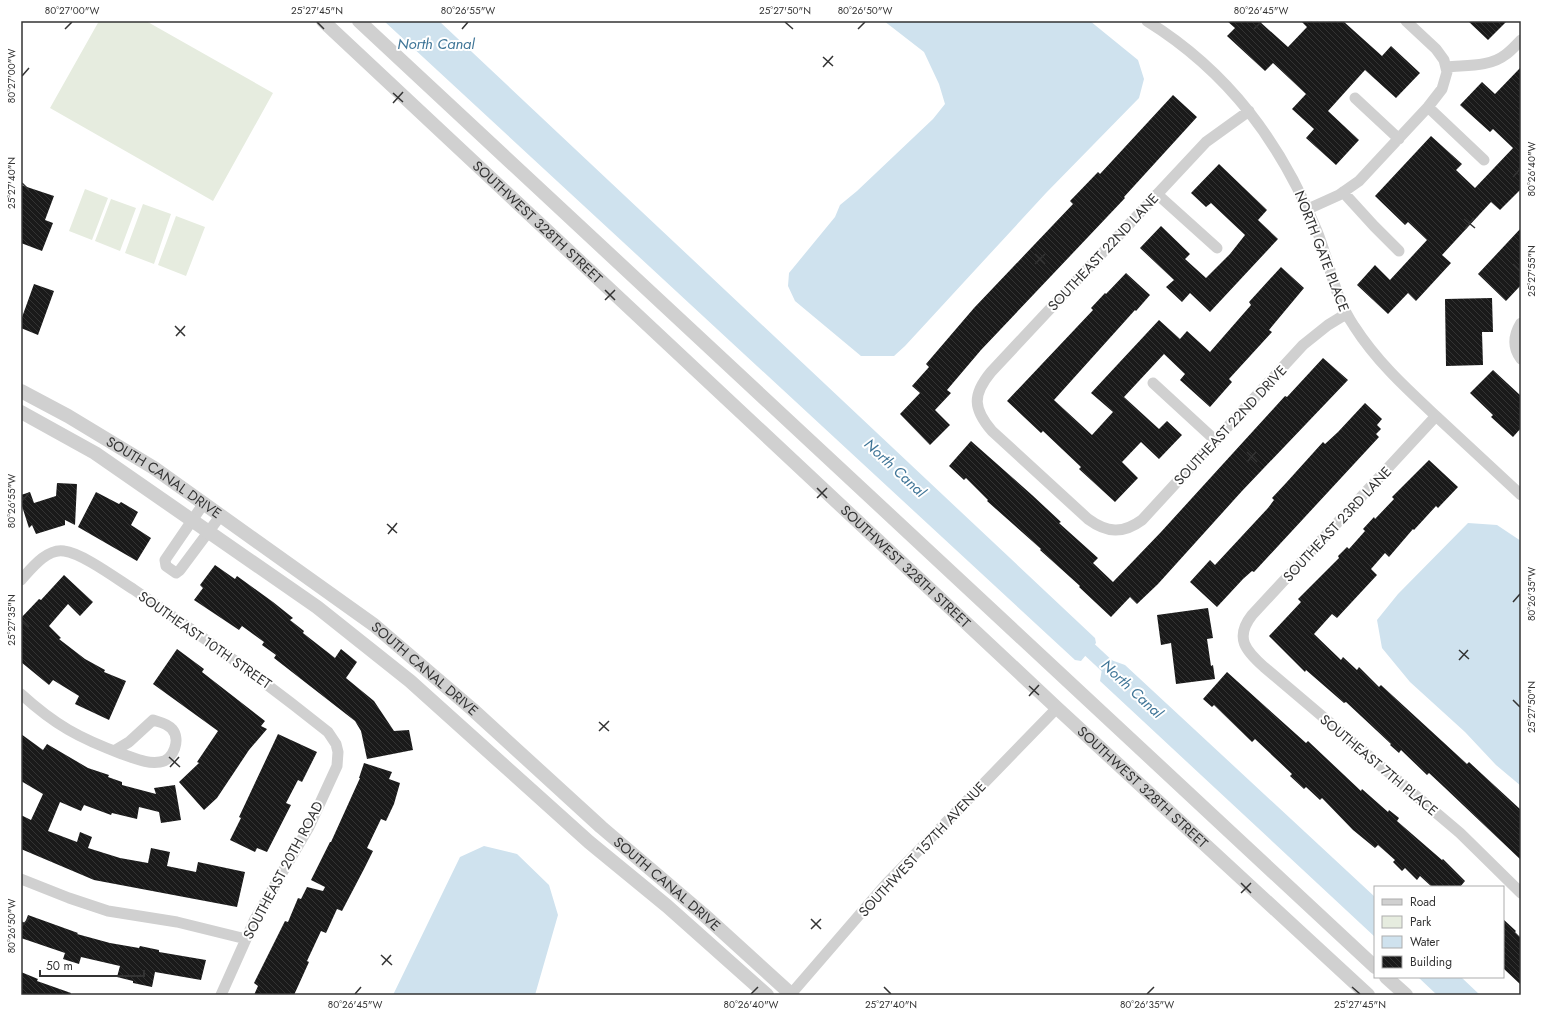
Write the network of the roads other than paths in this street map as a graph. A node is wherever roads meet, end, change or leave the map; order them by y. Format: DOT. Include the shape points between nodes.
graph roads {
  1 [pos="323,21"];
  2 [pos="359,21"];
  3 [pos="1147,21"];
  4 [pos="1406,21"];
  5 [pos="1521,40"];
  6 [pos="1447,67"];
  7 [pos="1355,98"];
  8 [pos="1428,107"];
  9 [pos="1249,111"];
  10 [pos="1399,139"];
  11 [pos="1484,160"];
  12 [pos="1343,192"];
  13 [pos="1157,194"];
  14 [pos="1308,209"];
  15 [pos="1217,248"];
  16 [pos="1399,251"];
  17 [pos="1346,314"];
  18 [pos="1521,323"];
  19 [pos="1521,359"];
  20 [pos="1153,383"];
  21 [pos="21,391"];
  22 [pos="21,412"];
  23 [pos="1436,416"];
  24 [pos="1215,440"];
  25 [pos="1521,495"];
  26 [pos="204,503"];
  27 [pos="221,515"];
  28 [pos="192,521"];
  29 [pos="209,532"];
  30 [pos="1113,532"];
  31 [pos="21,580"];
  32 [pos="1242,634"];
  33 [pos="21,694"];
  34 [pos="1058,708"];
  35 [pos="336,744"];
  36 [pos="114,751"];
  37 [pos="21,879"];
  38 [pos="1521,893"];
  39 [pos="246,939"];
  40 [pos="1374,965"];
  41 [pos="1387,978"];
  42 [pos="221,995"];
  43 [pos="767,995"];
  44 [pos="792,995"];
  45 [pos="1368,995"];
  46 [pos="1406,995"];
  1 -- 34 [label="street, SOUTHWEST 328TH STREET"];
  2 -- 40 [label="street, SOUTHWEST 328TH STREET"];
  3 -- 9 [label="street, NORTH GATE PLACE" via="1180,42 1200,59"];
  4 -- 6 [label="street" via="1436,49"];
  5 -- 6 [label="street" via="1505,56 1496,60 1478,65"];
  6 -- 8 [label="street" via="1447,78 1442,89"];
  7 -- 10 [label="street"];
  8 -- 10 [label="street"];
  8 -- 11 [label="street"];
  9 -- 13 [label="street, SOUTHEAST 22ND LANE" via="1206,142"];
  9 -- 14 [label="street, NORTH GATE PLACE" via="1286,166"];
  10 -- 12 [label="street" via="1371,170"];
  12 -- 14 [label="street"];
  12 -- 16 [label="street"];
  13 -- 15 [label="street"];
  13 -- 30 [label="street, SOUTHEAST 22ND LANE" via="991,372 979,391 977,407 992,431 1083,515 1094,524"];
  14 -- 17 [label="street, NORTH GATE PLACE"];
  17 -- 23 [label="street, NORTH GATE PLACE" via="1384,366"];
  17 -- 24 [label="street, SOUTHEAST 22ND DRIVE" via="1303,345"];
  18 -- 19 [label="street" via="1514,341"];
  20 -- 24 [label="street"];
  21 -- 26 [label="street, SOUTH CANAL DRIVE" via="154,468"];
  22 -- 28 [label="street, SOUTH CANAL DRIVE" via="95,454"];
  23 -- 25 [label="street, NORTH GATE PLACE"];
  23 -- 32 [label="street, SOUTHEAST 23RD LANE" via="1252,615"];
  24 -- 30 [label="street, SOUTHEAST 22ND DRIVE" via="1142,520 1130,528"];
  26 -- 27 [label="street, SOUTH CANAL DRIVE"];
  26 -- 28 [label="street"];
  27 -- 29 [label="street"];
  27 -- 44 [label="street, SOUTH CANAL DRIVE" via="374,625 472,709 601,827 703,914"];
  28 -- 29 [label="street, SOUTH CANAL DRIVE"];
  28 -- 29 [label="street" via="166,560 166,566 170,570 176,573 180,570"];
  29 -- 43 [label="street, SOUTH CANAL DRIVE" via="317,608 410,681 588,842 667,906"];
  31 -- 35 [label="street, SOUTHEAST 10TH STREET" via="51,552 63,550 74,554 119,580 255,674 328,732"];
  32 -- 38 [label="street, SOUTHEAST 7TH PLACE" via="1245,646 1259,663 1460,833"];
  33 -- 36 [label="street" via="56,724 91,743"];
  34 -- 44 [label="street, SOUTHWEST 157TH AVENUE" via="886,884"];
  34 -- 45 [label="street, SOUTHWEST 328TH STREET"];
  35 -- 39 [label="street, SOUTHEAST 20TH ROAD" via="337,766 309,827"];
  36 -- 36 [label="street" via="146,762 162,762 173,754 177,740 172,729 152,720 129,742"];
  37 -- 39 [label="street" via="108,910 177,922"];
  39 -- 42 [label="street, SOUTHEAST 20TH ROAD"];
  41 -- 46 [label="street"];
}
